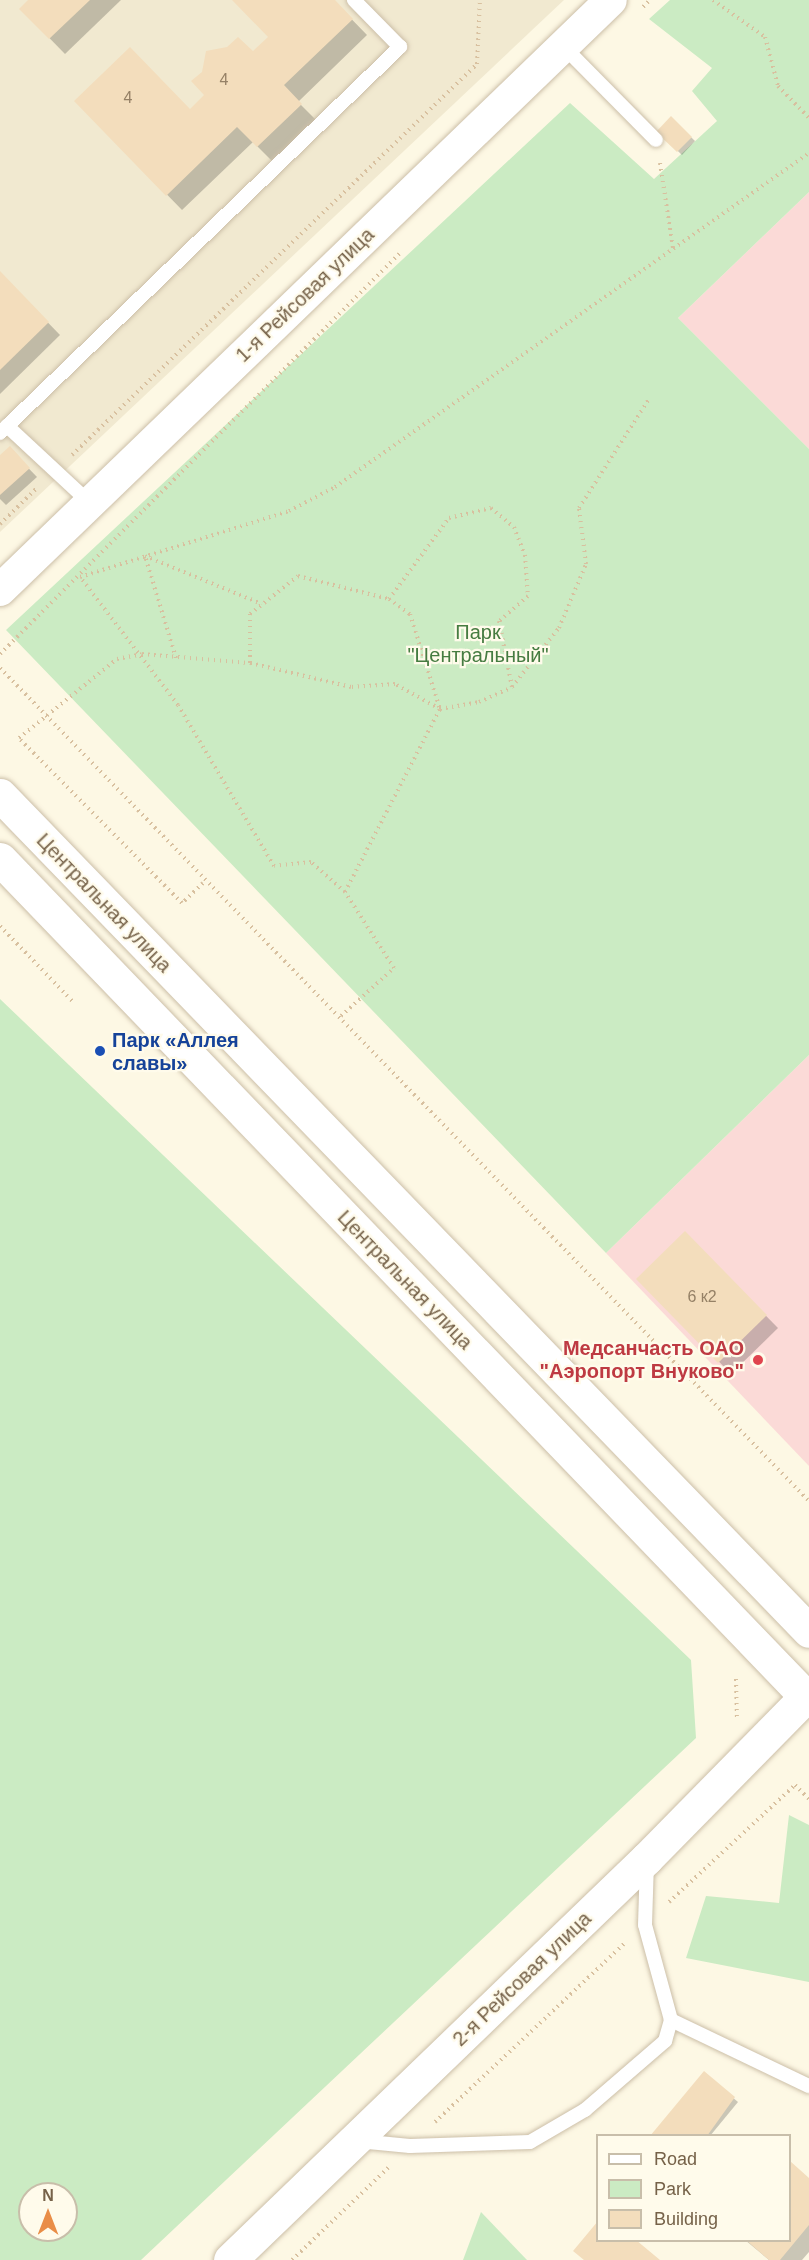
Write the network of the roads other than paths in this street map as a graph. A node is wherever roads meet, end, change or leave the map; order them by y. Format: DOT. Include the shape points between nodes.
graph roads {
  1 [pos="354,0"];
  2 [pos="622,8"];
  3 [pos="563,46"];
  4 [pos="656,140"];
  5 [pos="4,430"];
  6 [pos="90,503"];
  7 [pos="0,590"];
  8 [pos="0,795"];
  9 [pos="0,859"];
  10 [pos="809,1631"];
  11 [pos="808,1696"];
  12 [pos="647,1858"];
  13 [pos="671,2020"];
  14 [pos="809,2086"];
  15 [pos="354,2140"];
  16 [pos="230,2260"];
  1 -- 5 [label="lane" via="400,47"];
  2 -- 3 [label="street, 1-я Рейсовая улица"];
  3 -- 4 [label="lane"];
  3 -- 6 [label="street, 1-я Рейсовая улица"];
  5 -- 6 [label="lane"];
  6 -- 7 [label="street, 1-я Рейсовая улица"];
  8 -- 10 [label="main road, Центральная улица"];
  9 -- 11 [label="main road, Центральная улица"];
  11 -- 12 [label="main road, 2-я Рейсовая улица"];
  12 -- 13 [label="lane" via="645,1925"];
  12 -- 15 [label="main road, 2-я Рейсовая улица"];
  13 -- 14 [label="lane"];
  13 -- 15 [label="lane" via="665,2041 625,2078 585,2110 530,2142 410,2146"];
  15 -- 16 [label="main road, 2-я Рейсовая улица"];
}
